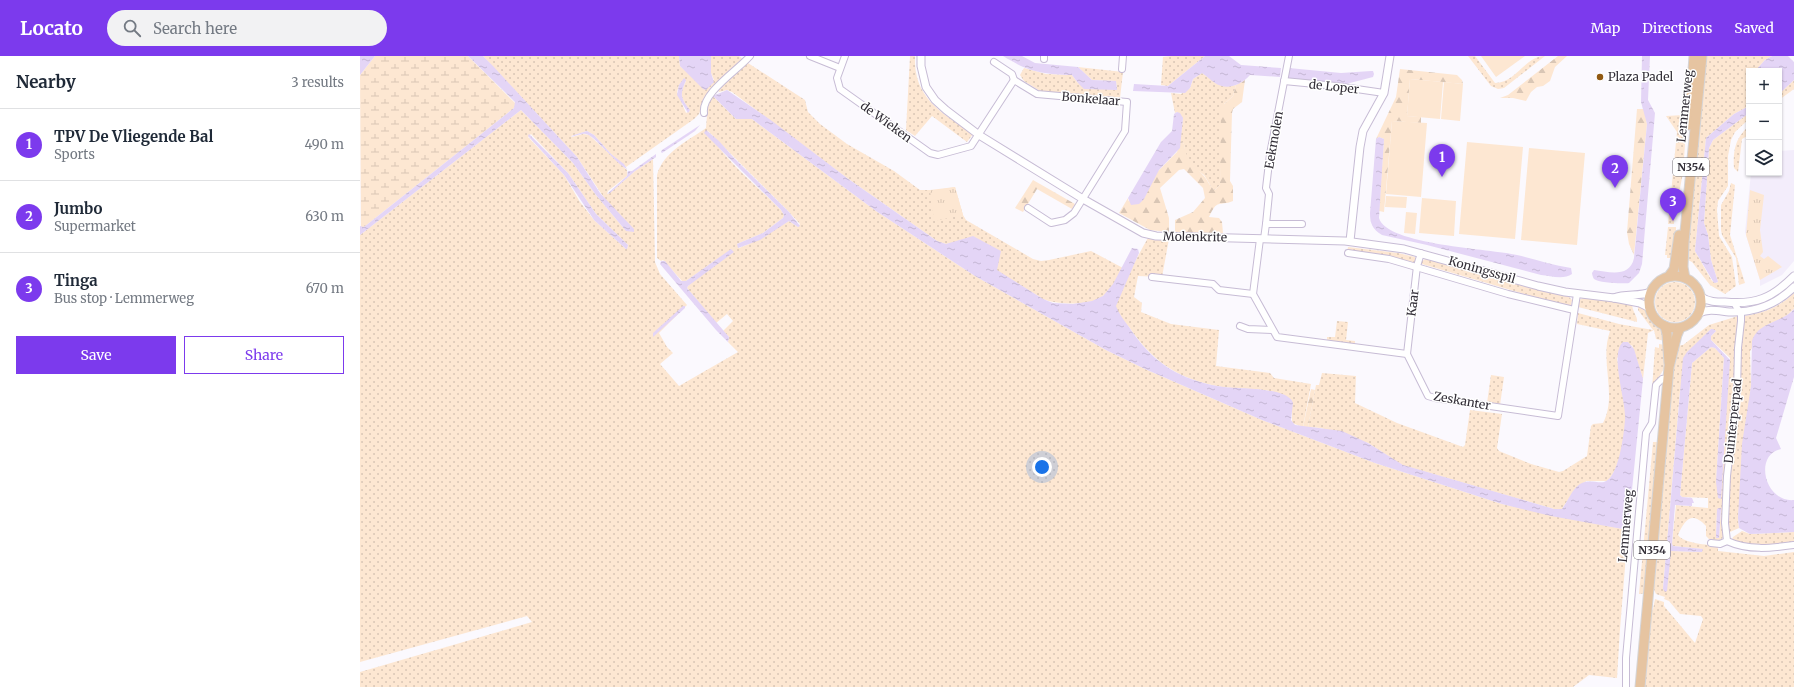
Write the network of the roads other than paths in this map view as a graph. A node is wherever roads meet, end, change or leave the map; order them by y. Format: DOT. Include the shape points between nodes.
graph roads {
  1 [pos="750,56"];
  2 [pos="810,56"];
  3 [pos="845,56"];
  4 [pos="921,56"];
  5 [pos="1123,56"];
  6 [pos="1289,56"];
  7 [pos="1390,56"];
  8 [pos="1694,56"];
  9 [pos="1702,56"];
  10 [pos="994,62"];
  11 [pos="840,68"];
  12 [pos="1122,69"];
  13 [pos="1014,80"];
  14 [pos="1284,82"];
  15 [pos="1384,93"];
  16 [pos="704,113"];
  17 [pos="979,135"];
  18 [pos="1083,199"];
  19 [pos="1028,208"];
  20 [pos="1266,224"];
  21 [pos="1302,224"];
  22 [pos="1262,239"];
  23 [pos="1350,241"];
  24 [pos="1348,253"];
  25 [pos="1420,253"];
  26 [pos="1417,266"];
  27 [pos="1670,276"];
  28 [pos="1794,276"];
  29 [pos="1152,277"];
  30 [pos="1685,278"];
  31 [pos="1794,287"];
  32 [pos="1651,292"];
  33 [pos="1253,294"];
  34 [pos="1577,294"];
  35 [pos="1701,297"];
  36 [pos="1614,298"];
  37 [pos="1734,303"];
  38 [pos="1650,308"];
  39 [pos="1574,310"];
  40 [pos="1739,312"];
  41 [pos="1699,313"];
  42 [pos="1240,326"];
  43 [pos="1665,326"];
  44 [pos="1680,328"];
  45 [pos="1272,330"];
  46 [pos="1407,354"];
  47 [pos="1669,367"];
  48 [pos="1668,378"];
  49 [pos="1727,541"];
  50 [pos="1711,543"];
  51 [pos="1794,545"];
  52 [pos="1626,687"];
  53 [pos="1640,687"];
  1 -- 16 [label="street" via="712,92 705,103"];
  2 -- 11 [label="street"];
  3 -- 11 [label="street"];
  4 -- 17 [label="street, Molenkrite" via="926,87 935,100"];
  5 -- 12 [label="street"];
  6 -- 14 [label="street, Eekmolen"];
  7 -- 15 [label="street"];
  8 -- 27 [label="main road, Lemmerweg / N354" via="1678,242 1674,269"];
  9 -- 30 [label="main road, Lemmerweg / N354" via="1684,242"];
  10 -- 13 [label="street" via="1012,74"];
  11 -- 17 [label="street, de Wieken" via="837,78 840,89 930,153 938,156 971,146"];
  13 -- 17 [label="street"];
  13 -- 18 [label="street, Bonkelaar" via="1037,94 1127,102 1125,130"];
  14 -- 15 [label="street, de Loper"];
  14 -- 20 [label="street, Eekmolen" via="1270,154 1266,188 1269,194"];
  15 -- 23 [label="street" via="1363,131"];
  17 -- 18 [label="street, Molenkrite"];
  18 -- 19 [label="street" via="1074,213 1065,220 1051,223"];
  18 -- 22 [label="street, Molenkrite" via="1143,233 1156,236"];
  20 -- 21 [label="street"];
  20 -- 22 [label="street, Eekmolen"];
  22 -- 23 [label="street, Molenkrite"];
  22 -- 33 [label="street"];
  23 -- 25 [label="street, Koningsspil"];
  24 -- 26 [label="street, Koningsspil"];
  25 -- 26 [label="street, Kaar"];
  25 -- 34 [label="street, Koningsspil" via="1538,286"];
  26 -- 39 [label="street, Koningsspil" via="1501,292"];
  26 -- 46 [label="street, Kaar"];
  27 -- 30 [label="main road"];
  27 -- 32 [label="main road" via="1660,281"];
  28 -- 37 [label="street" via="1770,295 1751,302"];
  29 -- 33 [label="street" via="1213,284 1219,290"];
  30 -- 35 [label="main road" via="1696,286"];
  31 -- 40 [label="street" via="1770,304"];
  32 -- 36 [label="street, Koningsspil" via="1643,295 1620,295"];
  32 -- 38 [label="main road"];
  33 -- 45 [label="street"];
  34 -- 36 [label="street, Koningsspil"];
  34 -- 39 [label="street, Zeskanter"];
  35 -- 37 [label="street" via="1710,301"];
  35 -- 41 [label="main road"];
  36 -- 38 [label="street, Koningsspil" via="1640,303"];
  37 -- 40 [label="street, Duinterperpad"];
  38 -- 43 [label="main road" via="1654,318"];
  39 -- 46 [label="street, Zeskanter" via="1558,416 1428,396"];
  40 -- 41 [label="street" via="1710,310"];
  40 -- 49 [label="street, Duinterperpad" via="1742,321 1738,341 1737,392 1726,490"];
  41 -- 44 [label="main road" via="1692,322"];
  42 -- 45 [label="street"];
  43 -- 44 [label="main road"];
  43 -- 47 [label="main road, N354"];
  44 -- 47 [label="main road, N354"];
  45 -- 46 [label="street" via="1277,337 1282,338"];
  47 -- 48 [label="main road, N354"];
  48 -- 52 [label="street, Lemmerweg" via="1662,379 1656,385 1652,423 1646,433 1626,658"];
  48 -- 53 [label="main road, N354"];
  49 -- 50 [label="street" via="1720,544"];
  49 -- 51 [label="street" via="1744,548 1755,549"];
}
